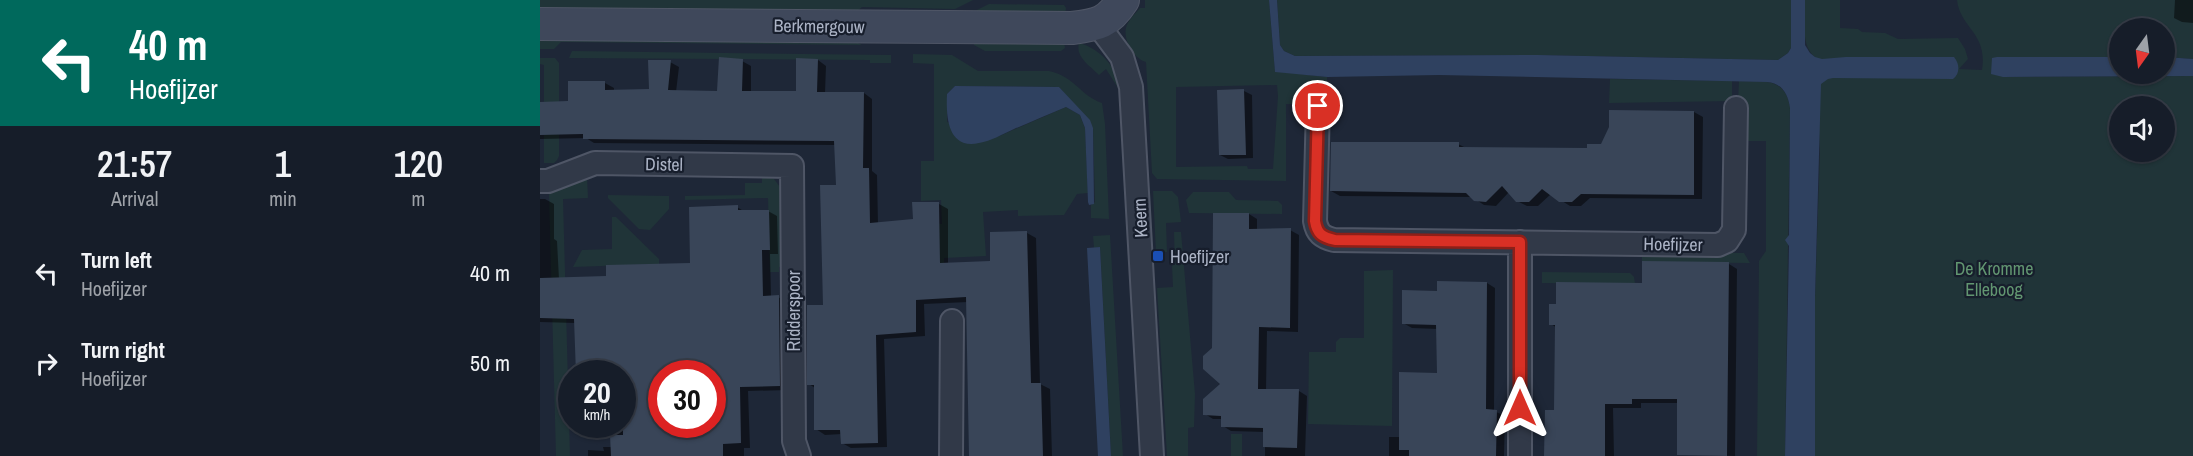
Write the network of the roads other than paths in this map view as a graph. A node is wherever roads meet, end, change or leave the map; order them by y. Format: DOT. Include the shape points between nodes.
graph roads {
  1 [pos="1123,0"];
  2 [pos="540,24"];
  3 [pos="1098,25"];
  4 [pos="1318,106"];
  5 [pos="1736,108"];
  6 [pos="792,166"];
  7 [pos="540,182"];
  8 [pos="1520,242"];
  9 [pos="952,321"];
  10 [pos="799,456"];
  11 [pos="951,456"];
  12 [pos="1152,456"];
  13 [pos="1520,456"];
  1 -- 3 [label="street"];
  2 -- 3 [label="street, Berkmergouw" via="1060,28"];
  3 -- 12 [label="street, Keern" via="1122,57 1131,87"];
  4 -- 8 [label="street, Hoefijzer" via="1315,221 1316,230 1324,237"];
  5 -- 8 [label="street, Hoefijzer" via="1734,230 1727,241 1718,245"];
  6 -- 7 [label="street, Distel" via="595,163"];
  6 -- 10 [label="street, Ridderspoor" via="794,441"];
  8 -- 13 [label="street"];
  9 -- 11 [label="street"];
}
